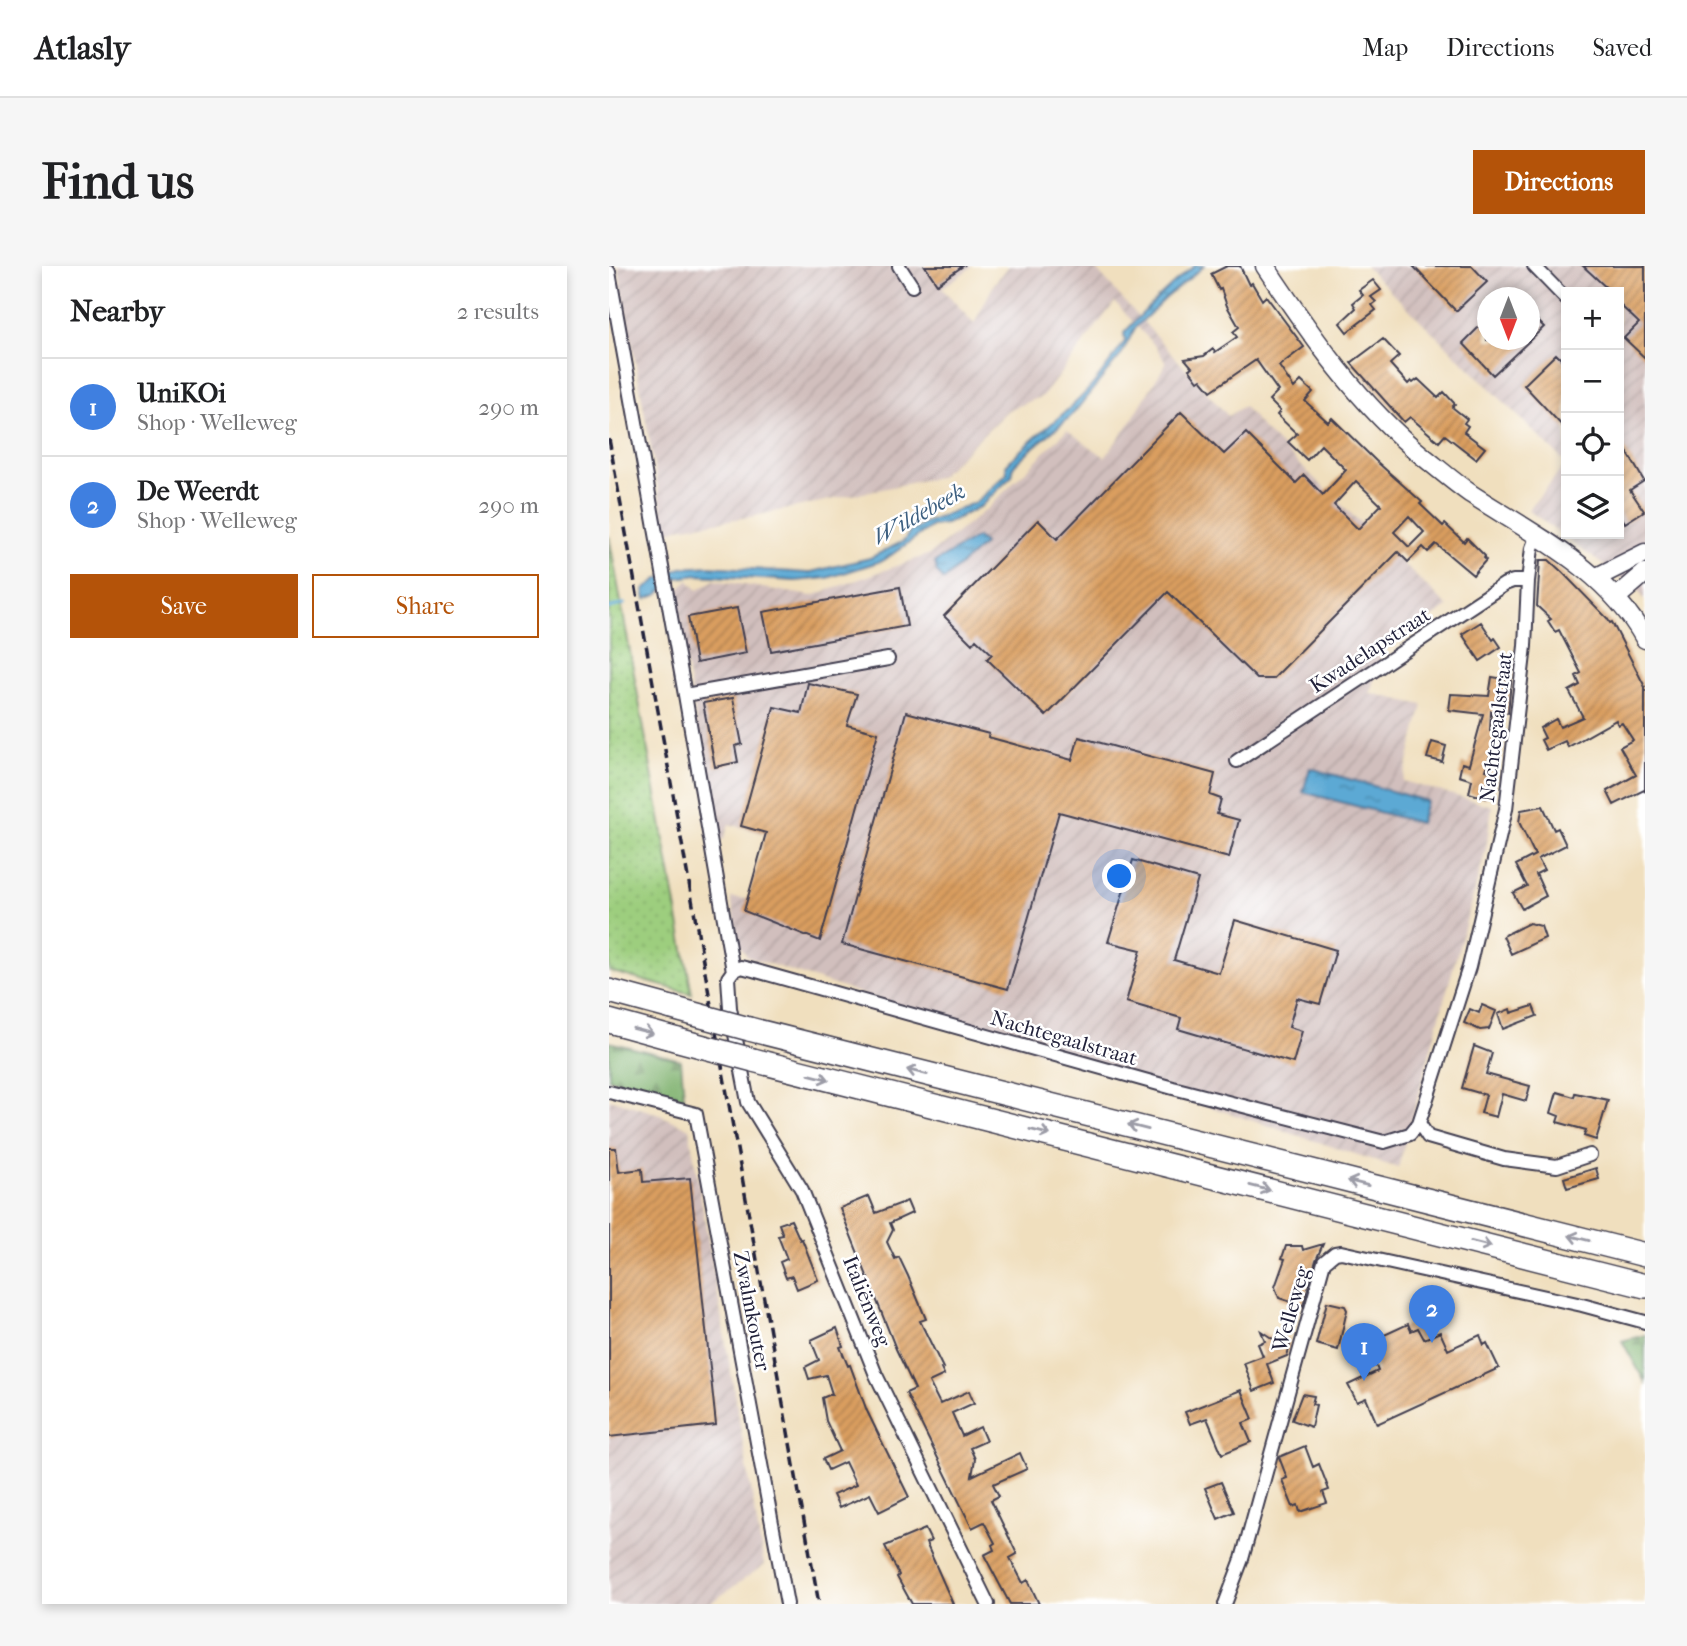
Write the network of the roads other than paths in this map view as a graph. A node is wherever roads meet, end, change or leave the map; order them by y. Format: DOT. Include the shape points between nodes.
graph roads {
  1 [pos="899,266"];
  2 [pos="1265,266"];
  3 [pos="1534,266"];
  4 [pos="609,272"];
  5 [pos="912,286"];
  6 [pos="1561,294"];
  7 [pos="1537,534"];
  8 [pos="1645,553"];
  9 [pos="1645,573"];
  10 [pos="1597,577"];
  11 [pos="1528,582"];
  12 [pos="1617,597"];
  13 [pos="1645,639"];
  14 [pos="888,659"];
  15 [pos="685,695"];
  16 [pos="1237,761"];
  17 [pos="733,971"];
  18 [pos="609,990"];
  19 [pos="609,1021"];
  20 [pos="609,1092"];
  21 [pos="1419,1123"];
  22 [pos="1590,1155"];
  23 [pos="1645,1255"];
  24 [pos="1645,1286"];
  25 [pos="1645,1322"];
  26 [pos="787,1604"];
  27 [pos="988,1604"];
  28 [pos="1225,1604"];
  1 -- 5 [label="street"];
  2 -- 7 [label="main road" via="1328,356 1389,427 1468,492"];
  3 -- 6 [label="street"];
  4 -- 15 [label="street"];
  7 -- 10 [label="main road"];
  7 -- 11 [label="street, Nachtegaalstraat"];
  8 -- 10 [label="main road"];
  9 -- 12 [label="main road"];
  10 -- 12 [label="main road"];
  11 -- 16 [label="street, Kwadelapstraat" via="1504,584"];
  11 -- 21 [label="street, Nachtegaalstraat" via="1506,808 1469,967"];
  12 -- 13 [label="main road"];
  14 -- 15 [label="street"];
  15 -- 17 [label="street"];
  17 -- 21 [label="street, Nachtegaalstraat" via="741,967 753,970 1384,1142 1410,1134"];
  17 -- 27 [label="street, Italiënweg" via="728,978 730,1008 748,1102 802,1190 876,1375"];
  23 -- 18 [label="highway, one-way, bridge"];
  19 -- 24 [label="highway, one-way, bridge"];
  20 -- 26 [label="street, Zwalmkouter" via="696,1114"];
  21 -- 22 [label="street" via="1428,1137 1504,1159 1557,1166"];
  25 -- 28 [label="street, Welleweg" via="1342,1252 1329,1257"];
}
